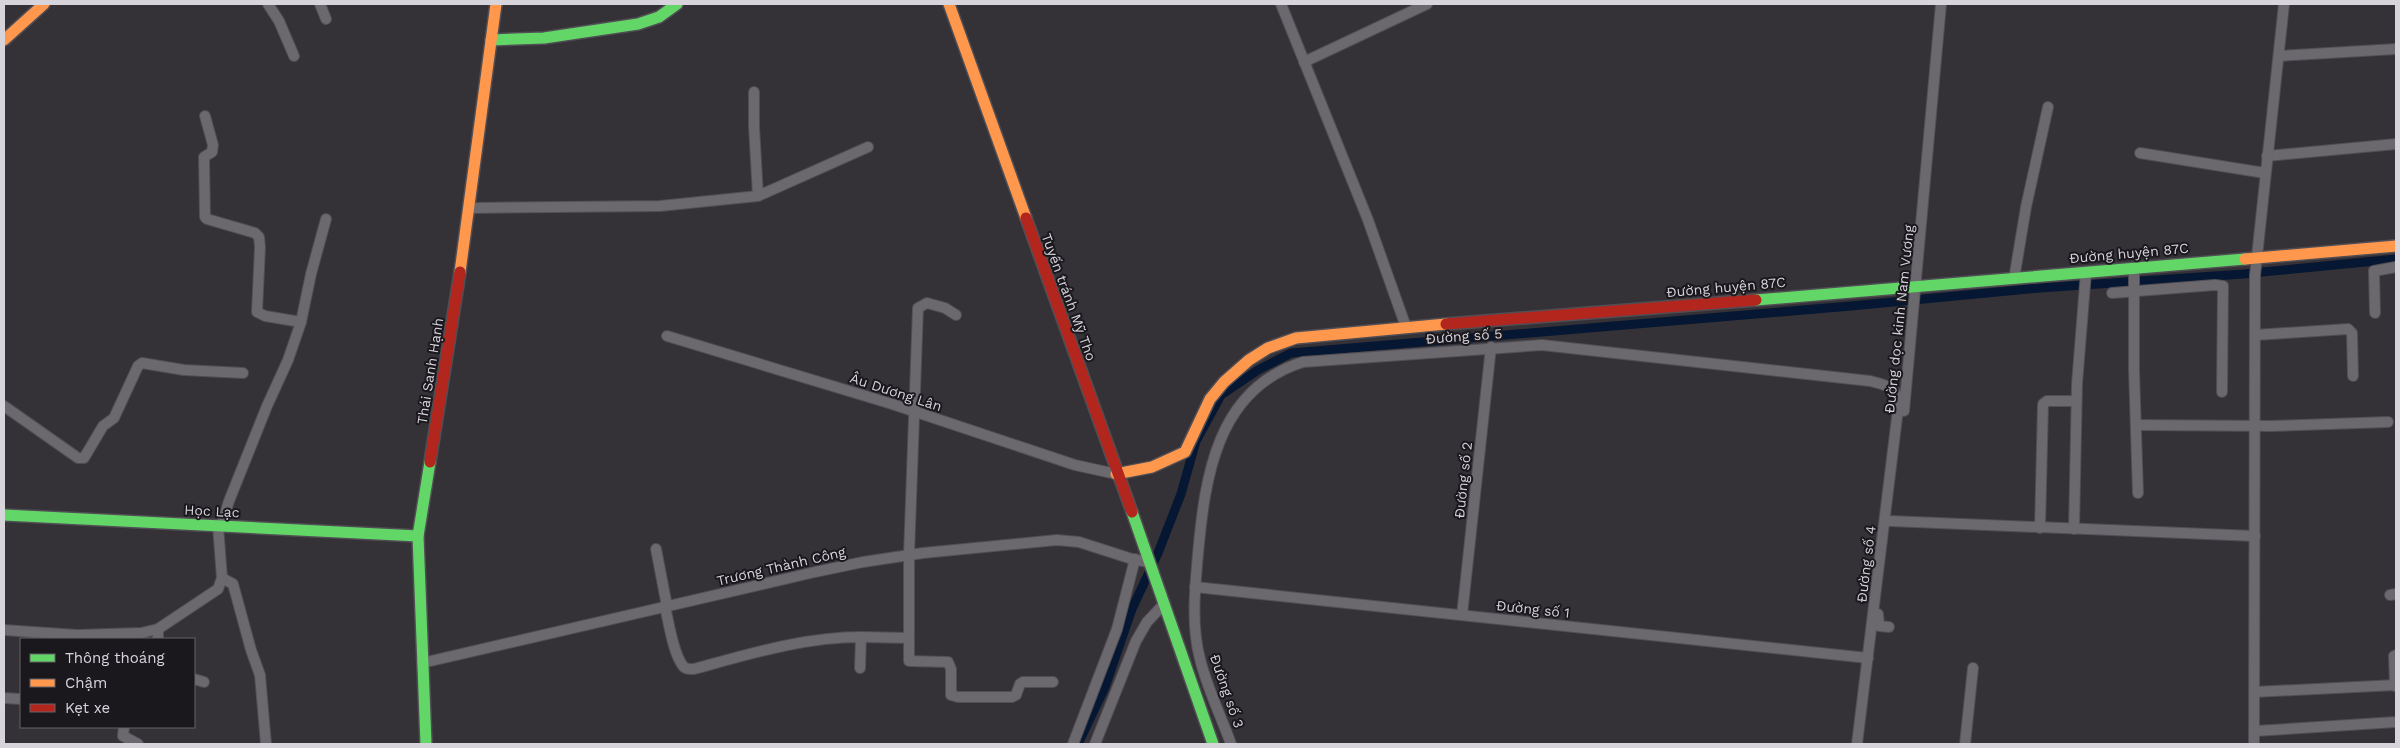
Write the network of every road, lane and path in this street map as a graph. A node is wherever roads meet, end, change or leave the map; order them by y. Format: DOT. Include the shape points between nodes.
graph roads {
  1 [pos="44,4"];
  2 [pos="268,4"];
  3 [pos="320,4"];
  4 [pos="496,4"];
  5 [pos="677,4"];
  6 [pos="949,4"];
  7 [pos="1282,4"];
  8 [pos="1427,4"];
  9 [pos="1941,4"];
  10 [pos="2284,4"];
  11 [pos="326,19"];
  12 [pos="4,40"];
  13 [pos="491,40"];
  14 [pos="2396,49"];
  15 [pos="294,56"];
  16 [pos="2279,56"];
  17 [pos="1304,62"];
  18 [pos="754,92"];
  19 [pos="2048,107"];
  20 [pos="205,116"];
  21 [pos="2396,144"];
  22 [pos="868,146"];
  23 [pos="2140,153"];
  24 [pos="2267,156"];
  25 [pos="2265,173"];
  26 [pos="758,196"];
  27 [pos="469,208"];
  28 [pos="326,219"];
  29 [pos="2396,246"];
  30 [pos="2257,266"];
  31 [pos="2396,267"];
  32 [pos="2134,271"];
  33 [pos="2014,278"];
  34 [pos="2085,281"];
  35 [pos="2135,288"];
  36 [pos="2112,293"];
  37 [pos="1915,296"];
  38 [pos="2376,313"];
  39 [pos="956,315"];
  40 [pos="301,322"];
  41 [pos="1406,327"];
  42 [pos="2256,335"];
  43 [pos="667,336"];
  44 [pos="1491,348"];
  45 [pos="243,373"];
  46 [pos="2353,376"];
  47 [pos="1893,389"];
  48 [pos="2222,392"];
  49 [pos="2076,401"];
  50 [pos="4,406"];
  51 [pos="912,411"];
  52 [pos="2388,422"];
  53 [pos="2137,425"];
  54 [pos="2262,426"];
  55 [pos="1116,474"];
  56 [pos="2138,493"];
  57 [pos="4,515"];
  58 [pos="1890,522"];
  59 [pos="220,526"];
  60 [pos="2040,528"];
  61 [pos="2074,529"];
  62 [pos="418,536"];
  63 [pos="2255,536"];
  64 [pos="656,549"];
  65 [pos="909,555"];
  66 [pos="1136,560"];
  67 [pos="1149,563"];
  68 [pos="222,578"];
  69 [pos="1195,587"];
  70 [pos="1163,602"];
  71 [pos="666,607"];
  72 [pos="1462,615"];
  73 [pos="1888,627"];
  74 [pos="4,630"];
  75 [pos="158,634"];
  76 [pos="861,636"];
  77 [pos="77,637"];
  78 [pos="908,638"];
  79 [pos="2396,655"];
  80 [pos="1868,658"];
  81 [pos="422,663"];
  82 [pos="860,668"];
  83 [pos="1973,668"];
  84 [pos="1207,679"];
  85 [pos="1053,682"];
  86 [pos="1193,683"];
  87 [pos="2396,686"];
  88 [pos="2254,692"];
  89 [pos="4,698"];
  90 [pos="20,699"];
  91 [pos="2396,722"];
  92 [pos="124,728"];
  93 [pos="2259,731"];
  94 [pos="138,744"];
  95 [pos="266,744"];
  96 [pos="426,744"];
  97 [pos="1073,744"];
  98 [pos="1095,744"];
  99 [pos="1212,744"];
  100 [pos="1231,744"];
  101 [pos="1857,744"];
  102 [pos="1965,744"];
  103 [pos="2254,744"];
  1 -- 12 [label="main road"];
  2 -- 15 [label="street"];
  3 -- 11 [label="street"];
  4 -- 13 [label="main road, Thái Sanh Hạnh"];
  5 -- 13 [label="main road" via="659,17 638,24 544,38"];
  6 -- 55 [label="main road, Tuyến tránh Mỹ Tho"];
  7 -- 17 [label="street"];
  8 -- 17 [label="street"];
  9 -- 37 [label="street, Đường dọc kinh Nam Vương"];
  10 -- 16 [label="street"];
  13 -- 27 [label="main road, Thái Sanh Hạnh"];
  14 -- 16 [label="street"];
  16 -- 24 [label="street"];
  17 -- 41 [label="street" via="1368,220"];
  18 -- 26 [label="street"];
  19 -- 33 [label="street"];
  20 -- 40 [label="street" via="213,146 212,152 204,157 205,217 251,231 259,237 256,308 259,315"];
  21 -- 24 [label="street"];
  22 -- 26 [label="street"];
  23 -- 25 [label="street"];
  24 -- 25 [label="street"];
  25 -- 30 [label="street"];
  26 -- 27 [label="street" via="660,206"];
  27 -- 62 [label="main road, Thái Sanh Hạnh"];
  28 -- 40 [label="street"];
  29 -- 30 [label="main road, Đường huyện 87C"];
  30 -- 32 [label="main road, Đường huyện 87C"];
  30 -- 42 [label="street"];
  31 -- 38 [label="street" via="2374,271"];
  32 -- 34 [label="main road, Đường huyện 87C"];
  32 -- 35 [label="street"];
  33 -- 34 [label="main road, Đường huyện 87C"];
  33 -- 37 [label="main road, Đường huyện 87C"];
  34 -- 49 [label="street"];
  35 -- 36 [label="street"];
  35 -- 48 [label="street" via="2223,286"];
  35 -- 53 [label="street"];
  37 -- 41 [label="main road, Đường huyện 87C"];
  37 -- 58 [label="street, Đường dọc kinh Nam Vương"];
  39 -- 51 [label="street" via="927,303 918,308"];
  40 -- 59 [label="street"];
  41 -- 55 [label="main road, Đường huyện 87C" via="1296,338 1268,348 1241,367 1216,391 1185,452 1138,472"];
  42 -- 46 [label="street" via="2348,329 2352,333"];
  42 -- 54 [label="street"];
  43 -- 51 [label="street, Âu Dương Lân"];
  44 -- 47 [label="street, Đường số 5" via="1562,347 1870,382"];
  44 -- 69 [label="street, Đường số 5" via="1303,362 1262,383 1228,422 1211,461 1202,511"];
  44 -- 72 [label="street, Đường số 2"];
  45 -- 50 [label="street" via="184,370 142,362 114,418 104,426 84,458 78,458"];
  47 -- 80 [label="street, Đường số 4" via="1898,401"];
  49 -- 60 [label="street" via="2048,401 2043,404"];
  49 -- 61 [label="street"];
  51 -- 55 [label="street, Âu Dương Lân" via="1075,465"];
  51 -- 65 [label="street"];
  52 -- 54 [label="street"];
  53 -- 54 [label="street"];
  53 -- 56 [label="street"];
  54 -- 63 [label="street"];
  55 -- 67 [label="main road, Tuyến tránh Mỹ Tho"];
  57 -- 59 [label="main road, Học Lạc"];
  58 -- 60 [label="street"];
  58 -- 73 [label="street, Đường dọc kinh Nam Vương" via="1878,618 1878,626"];
  59 -- 62 [label="main road, Học Lạc"];
  59 -- 68 [label="street"];
  60 -- 61 [label="street"];
  61 -- 63 [label="street"];
  62 -- 81 [label="main road, Thái Sanh Hạnh"];
  63 -- 88 [label="street"];
  64 -- 71 [label="street"];
  65 -- 66 [label="street, Trương Thành Công" via="1070,540"];
  65 -- 71 [label="street, Trương Thành Công" via="863,562"];
  65 -- 78 [label="street"];
  66 -- 67 [label="street, Trương Thành Công"];
  66 -- 97 [label="street" via="1117,629"];
  67 -- 70 [label="main road, Tuyến tránh Mỹ Tho"];
  68 -- 75 [label="street" via="218,588"];
  68 -- 95 [label="street" via="233,584 260,675"];
  69 -- 72 [label="street, Đường số 1"];
  69 -- 84 [label="street, Đường số 3" via="1195,627"];
  70 -- 86 [label="main road, Tuyến tránh Mỹ Tho"];
  70 -- 98 [label="street" via="1136,641"];
  71 -- 76 [label="street" via="674,644 683,666 690,669 831,636"];
  71 -- 81 [label="street, Trương Thành Công"];
  72 -- 80 [label="street, Đường số 1"];
  74 -- 77 [label="street"];
  75 -- 77 [label="street"];
  76 -- 78 [label="street"];
  76 -- 82 [label="street"];
  78 -- 85 [label="street" via="909,660 950,664 951,695 1012,697 1023,682"];
  79 -- 87 [label="street"];
  80 -- 101 [label="street, Đường số 4"];
  81 -- 96 [label="main road, Thái Sanh Hạnh"];
  83 -- 102 [label="street"];
  84 -- 86 [label="street"];
  84 -- 100 [label="street, Đường số 3"];
  86 -- 99 [label="main road, Tuyến tránh Mỹ Tho"];
  87 -- 88 [label="street"];
  88 -- 93 [label="street"];
  89 -- 90 [label="street"];
  91 -- 93 [label="street"];
  92 -- 94 [label="street" via="123,736"];
  93 -- 103 [label="street"];
}
